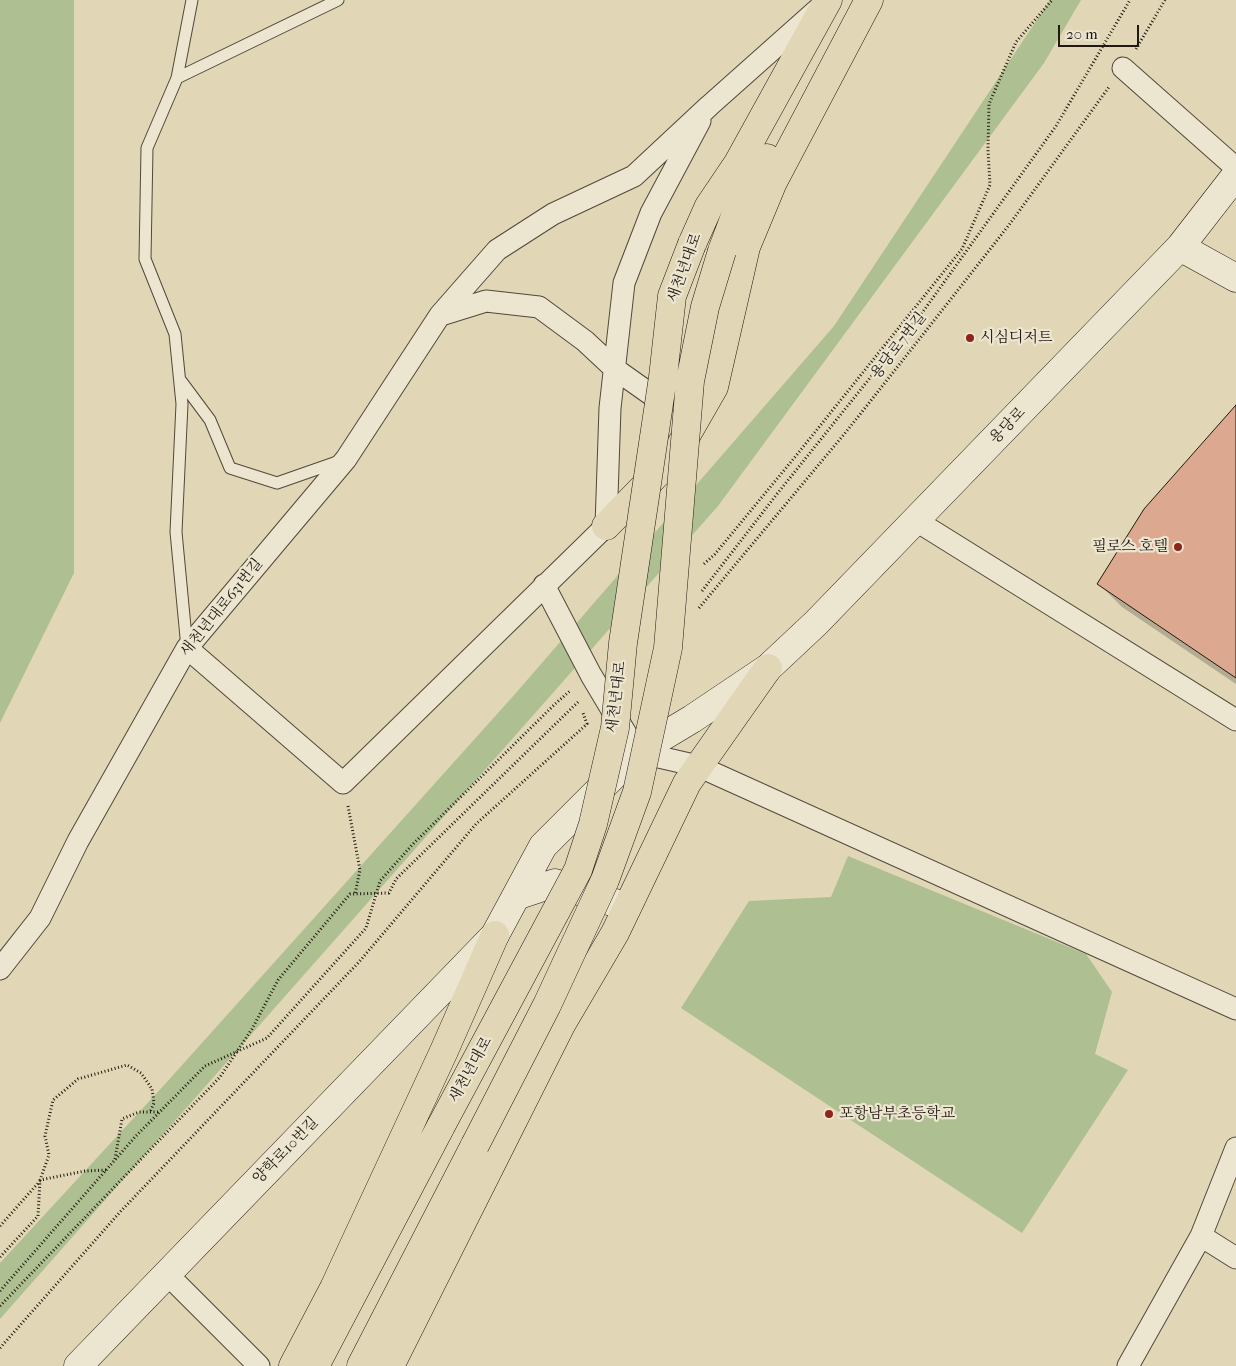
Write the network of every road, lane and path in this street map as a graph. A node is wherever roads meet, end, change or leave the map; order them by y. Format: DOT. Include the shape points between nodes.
graph roads {
  1 [pos="192,0"];
  2 [pos="338,0"];
  3 [pos="863,0"];
  4 [pos="869,0"];
  5 [pos="1052,0"];
  6 [pos="1165,0"];
  7 [pos="827,1"];
  8 [pos="1123,68"];
  9 [pos="178,78"];
  10 [pos="709,106"];
  11 [pos="1236,168"];
  12 [pos="1236,175"];
  13 [pos="1180,247"];
  14 [pos="1236,278"];
  15 [pos="440,315"];
  16 [pos="615,368"];
  17 [pos="180,379"];
  18 [pos="714,387"];
  19 [pos="346,459"];
  20 [pos="915,520"];
  21 [pos="606,526"];
  22 [pos="701,566"];
  23 [pos="544,585"];
  24 [pos="698,609"];
  25 [pos="187,648"];
  26 [pos="768,668"];
  27 [pos="574,688"];
  28 [pos="579,701"];
  29 [pos="1236,720"];
  30 [pos="637,752"];
  31 [pos="698,766"];
  32 [pos="343,783"];
  33 [pos="355,894"];
  34 [pos="516,896"];
  35 [pos="627,907"];
  36 [pos="494,935"];
  37 [pos="0,969"];
  38 [pos="1236,1009"];
  39 [pos="150,1112"];
  40 [pos="159,1112"];
  41 [pos="1236,1148"];
  42 [pos="115,1160"];
  43 [pos="106,1170"];
  44 [pos="40,1180"];
  45 [pos="0,1226"];
  46 [pos="1201,1236"];
  47 [pos="0,1256"];
  48 [pos="1236,1258"];
  49 [pos="167,1274"];
  50 [pos="0,1306"];
  51 [pos="0,1348"];
  52 [pos="78,1366"];
  53 [pos="259,1366"];
  54 [pos="293,1366"];
  55 [pos="315,1366"];
  56 [pos="361,1366"];
  57 [pos="390,1366"];
  58 [pos="1128,1366"];
  1 -- 9 [label="lane"];
  2 -- 9 [label="lane"];
  3 -- 56 [label="main road, 새천년대로, bridge" via="757,174 734,219 705,307 690,381 668,648 637,792 605,880 547,1004"];
  4 -- 18 [label="main road" via="773,182 746,248"];
  5 -- 22 [label="path" via="1016,42 989,104 990,185 962,249 758,502"];
  6 -- 8 [label="path, 용당로7번길"];
  7 -- 10 [label="street, 새천년대로631번길"];
  7 -- 55 [label="main road, 새천년대로, bridge" via="738,163 709,206 672,296 614,728 593,824 578,870"];
  8 -- 11 [label="street"];
  8 -- 24 [label="path, 용당로7번길" via="949,301 846,432"];
  9 -- 17 [label="lane" via="147,148 145,259 175,334"];
  10 -- 15 [label="street, 새천년대로631번길" via="634,176 553,214 498,250"];
  10 -- 16 [label="street" via="651,214 624,283"];
  12 -- 13 [label="main road, 용당로"];
  13 -- 14 [label="main road"];
  13 -- 20 [label="main road, 용당로"];
  15 -- 16 [label="street" via="486,300 539,307"];
  15 -- 19 [label="street, 새천년대로631번길"];
  16 -- 18 [label="street" via="656,398 673,400"];
  16 -- 21 [label="street" via="610,408"];
  17 -- 19 [label="lane" via="210,420 230,468 277,483"];
  17 -- 25 [label="lane" via="182,404 176,532"];
  18 -- 21 [label="main road" via="675,455"];
  19 -- 25 [label="street, 새천년대로631번길"];
  20 -- 26 [label="main road, 용당로"];
  20 -- 29 [label="street"];
  21 -- 23 [label="street"];
  23 -- 30 [label="street" via="591,675"];
  23 -- 32 [label="street"];
  25 -- 32 [label="street"];
  25 -- 37 [label="street, 새천년대로631번길" via="78,841 40,918"];
  26 -- 30 [label="main road, 용당로"];
  26 -- 31 [label="main road"];
  27 -- 28 [label="path"];
  28 -- 33 [label="path" via="396,879 389,892"];
  28 -- 51 [label="path" via="586,724 476,824 359,962 120,1212"];
  30 -- 31 [label="street"];
  30 -- 34 [label="main road, 양학로10번길" via="544,846"];
  31 -- 35 [label="main road"];
  31 -- 38 [label="street"];
  32 -- 33 [label="path" via="360,870"];
  33 -- 50 [label="path" via="350,894 278,980 220,1077"];
  34 -- 35 [label="main road" via="555,884"];
  34 -- 36 [label="main road, 양학로10번길"];
  35 -- 57 [label="main road" via="561,1025"];
  36 -- 49 [label="main road, 양학로10번길"];
  36 -- 54 [label="main road" via="362,1227"];
  39 -- 40 [label="path"];
  39 -- 42 [label="path" via="139,1112 122,1119"];
  39 -- 44 [label="path" via="154,1103 152,1089 141,1072 127,1065 78,1079 53,1100 45,1136 49,1155"];
  41 -- 46 [label="street"];
  43 -- 44 [label="path"];
  44 -- 45 [label="path"];
  44 -- 47 [label="path" via="38,1216"];
  46 -- 48 [label="street"];
  46 -- 58 [label="street"];
  49 -- 52 [label="main road, 양학로10번길"];
  49 -- 53 [label="street"];
}
